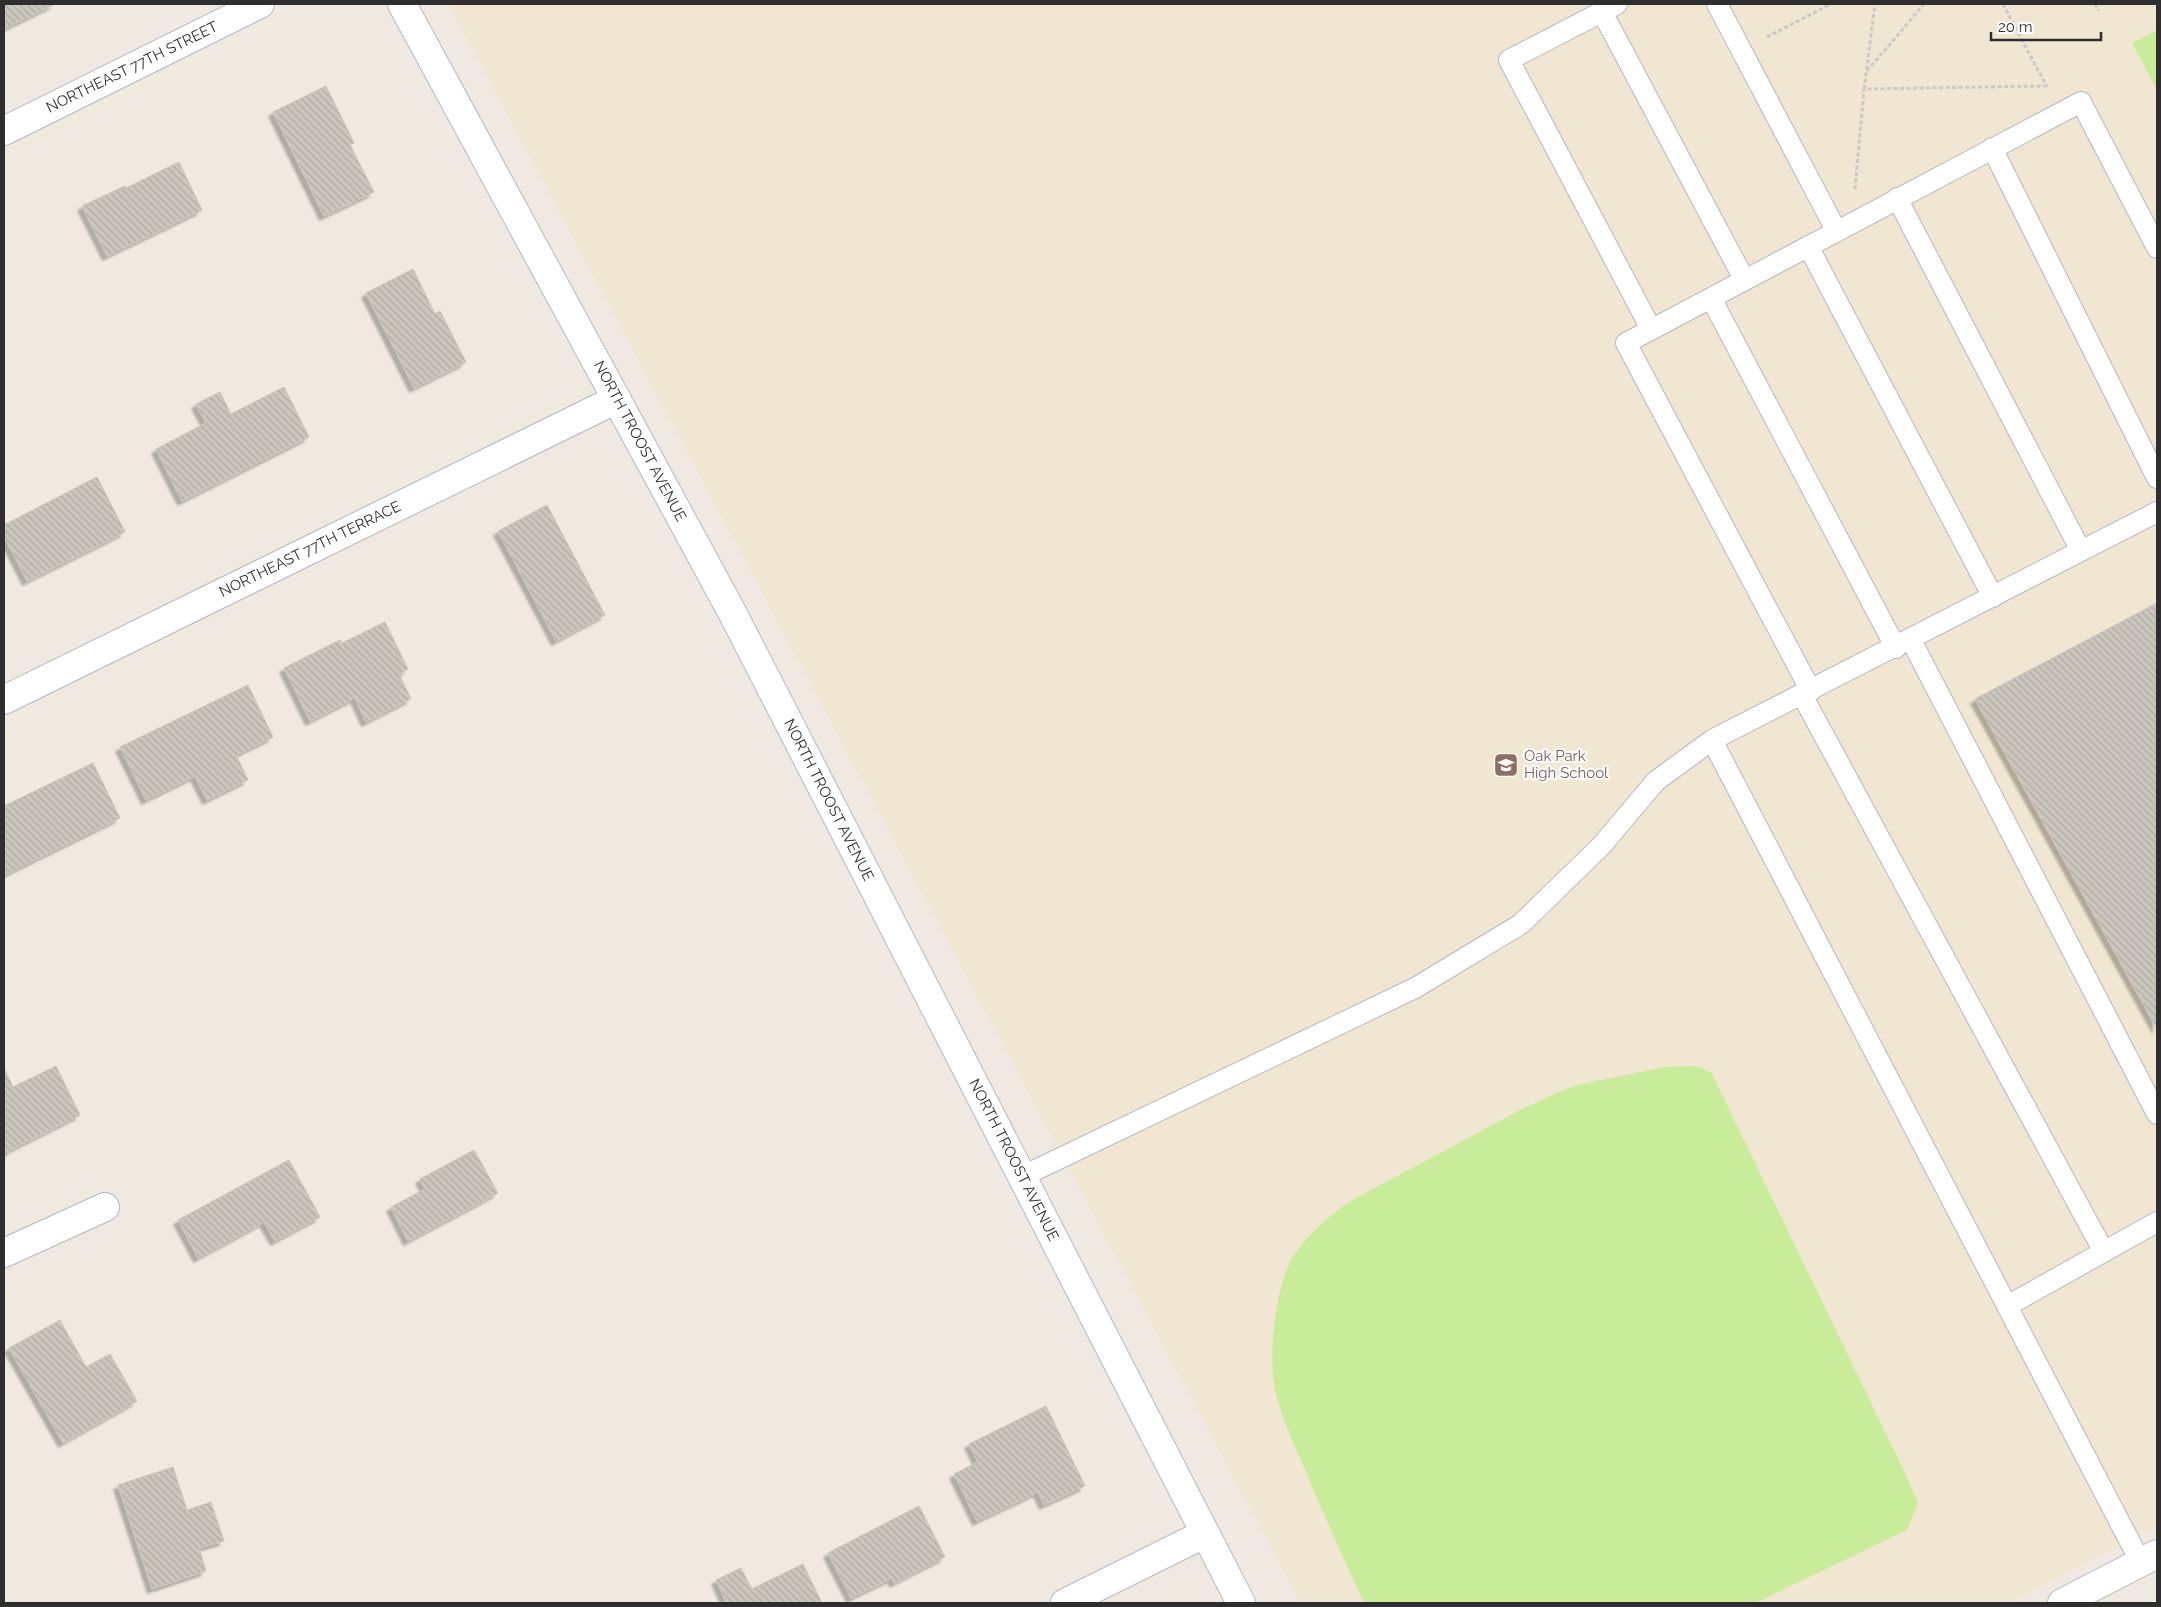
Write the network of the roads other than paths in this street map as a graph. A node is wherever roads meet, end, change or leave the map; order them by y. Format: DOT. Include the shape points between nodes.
graph roads {
  1 [pos="260,4"];
  2 [pos="402,4"];
  3 [pos="1717,4"];
  4 [pos="1610,8"];
  5 [pos="4,131"];
  6 [pos="1992,148"];
  7 [pos="1897,198"];
  8 [pos="1836,230"];
  9 [pos="1808,246"];
  10 [pos="2157,248"];
  11 [pos="1744,279"];
  12 [pos="1711,298"];
  13 [pos="1651,329"];
  14 [pos="617,399"];
  15 [pos="2157,478"];
  16 [pos="2157,512"];
  17 [pos="2081,551"];
  18 [pos="1993,597"];
  19 [pos="1903,644"];
  20 [pos="1806,693"];
  21 [pos="4,700"];
  22 [pos="1712,740"];
  23 [pos="2157,1114"];
  24 [pos="1023,1176"];
  25 [pos="105,1207"];
  26 [pos="2157,1222"];
  27 [pos="2104,1252"];
  28 [pos="4,1253"];
  29 [pos="2007,1306"];
  30 [pos="1204,1534"];
  31 [pos="2149,1558"];
  32 [pos="1064,1603"];
  33 [pos="1241,1603"];
  34 [pos="2062,1603"];
  1 -- 5 [label="street, NORTHEAST 77TH STREET"];
  2 -- 14 [label="street, NORTH TROOST AVENUE"];
  3 -- 8 [label="lane"];
  4 -- 11 [label="lane"];
  4 -- 13 [label="lane" via="1509,60"];
  6 -- 7 [label="lane"];
  6 -- 10 [label="lane" via="2081,102"];
  6 -- 15 [label="lane"];
  7 -- 8 [label="lane"];
  7 -- 17 [label="lane"];
  8 -- 9 [label="lane"];
  9 -- 11 [label="lane"];
  9 -- 18 [label="lane"];
  11 -- 12 [label="lane"];
  12 -- 13 [label="lane"];
  12 -- 19 [label="lane"];
  13 -- 20 [label="lane" via="1626,343"];
  14 -- 21 [label="street, NORTHEAST 77TH TERRACE"];
  14 -- 24 [label="street, NORTH TROOST AVENUE" via="733,614"];
  16 -- 17 [label="lane"];
  17 -- 18 [label="lane"];
  18 -- 19 [label="lane"];
  19 -- 20 [label="lane"];
  19 -- 23 [label="lane"];
  20 -- 22 [label="lane"];
  20 -- 27 [label="lane"];
  22 -- 24 [label="lane" via="1656,781 1602,845 1521,924 1415,988"];
  22 -- 29 [label="lane"];
  24 -- 30 [label="street, NORTH TROOST AVENUE"];
  25 -- 28 [label="street"];
  26 -- 27 [label="lane"];
  27 -- 29 [label="lane"];
  29 -- 31 [label="lane"];
  30 -- 32 [label="street"];
  30 -- 33 [label="street, NORTH TROOST AVENUE"];
  31 -- 34 [label="street"];
}
